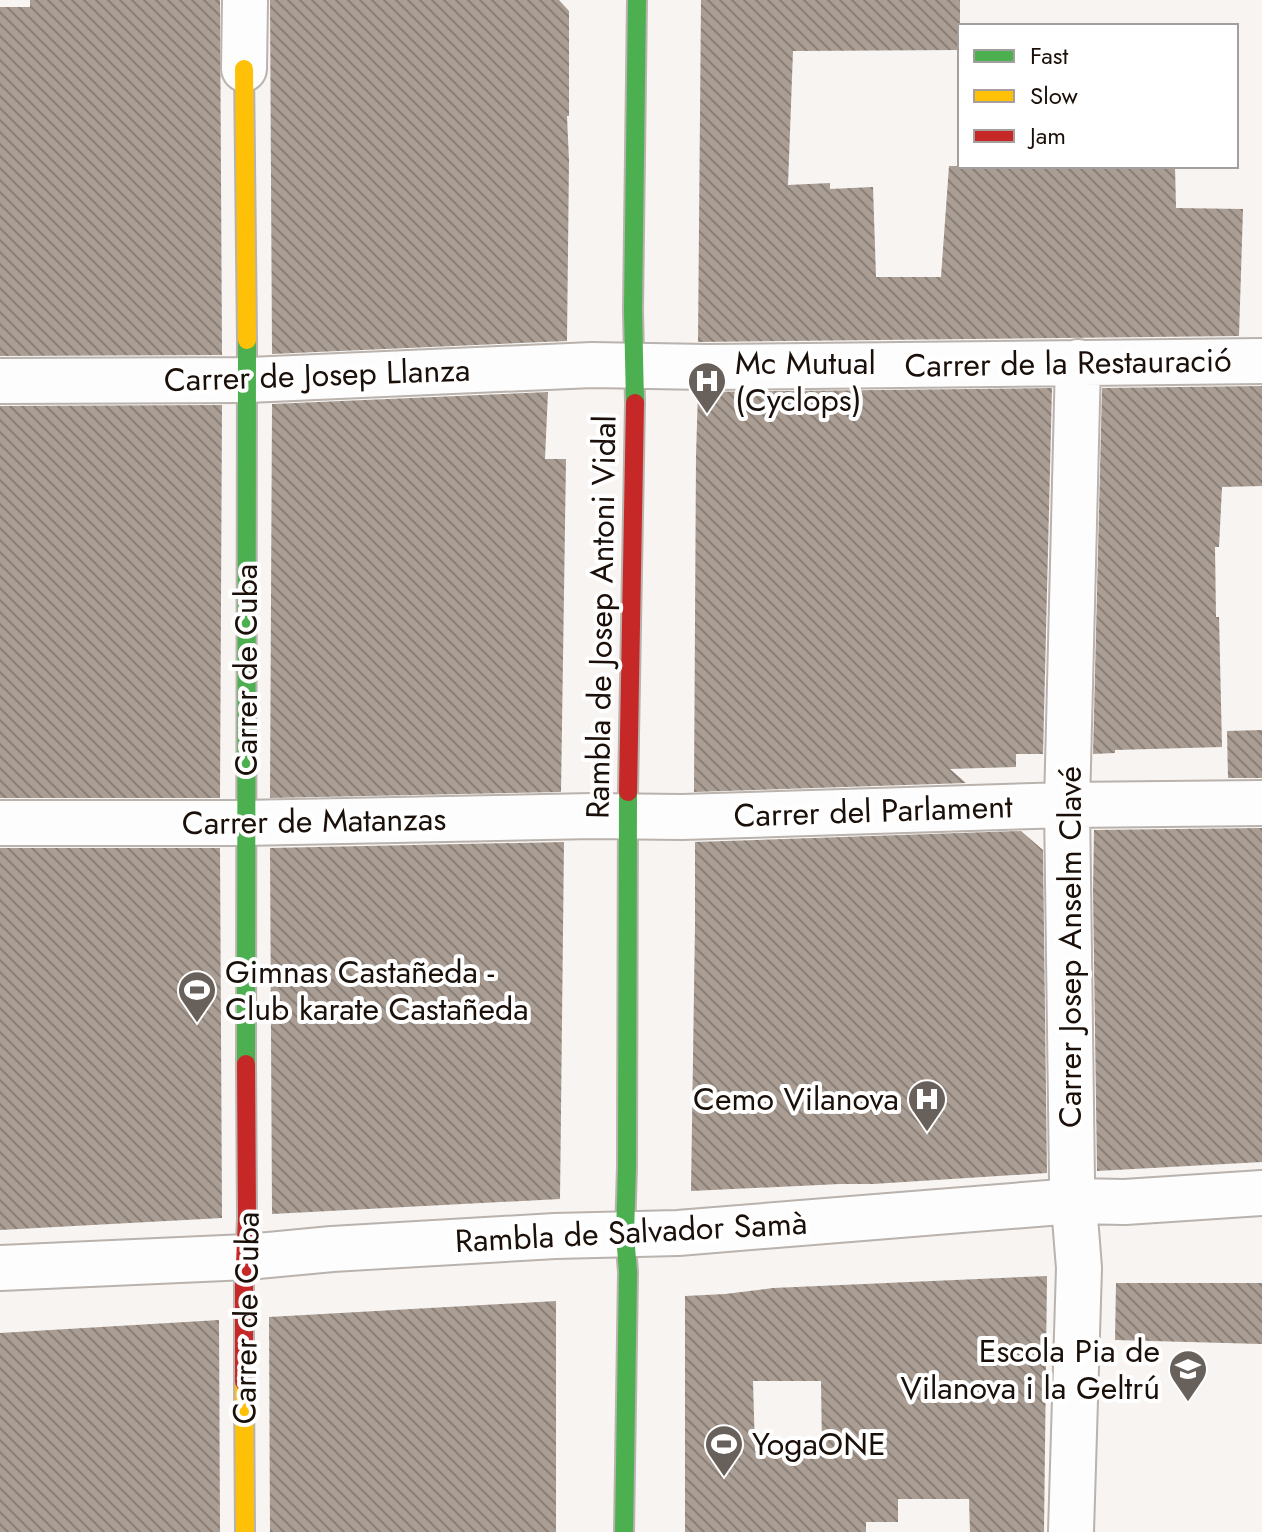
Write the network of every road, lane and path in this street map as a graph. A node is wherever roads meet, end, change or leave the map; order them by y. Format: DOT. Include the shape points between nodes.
graph roads {
  1 [pos="245,0"];
  2 [pos="637,0"];
  3 [pos="244,69"];
  4 [pos="1262,361"];
  5 [pos="1078,362"];
  6 [pos="633,366"];
  7 [pos="247,380"];
  8 [pos="0,381"];
  9 [pos="1262,803"];
  10 [pos="1067,805"];
  11 [pos="628,818"];
  12 [pos="0,823"];
  13 [pos="246,823"];
  14 [pos="1262,1193"];
  15 [pos="1073,1201"];
  16 [pos="625,1235"];
  17 [pos="247,1257"];
  18 [pos="0,1268"];
  19 [pos="245,1532"];
  20 [pos="624,1532"];
  21 [pos="1071,1532"];
  1 -- 3 [label="street, Carrer de Cuba"];
  2 -- 6 [label="street, Rambla de Josep Antoni Vidal"];
  3 -- 7 [label="street, Carrer de Cuba"];
  4 -- 5 [label="street, Carrer de la Restauració"];
  5 -- 6 [label="street, Carrer de la Restauració"];
  5 -- 10 [label="street, Carrer Josep Anselm Clavé"];
  6 -- 7 [label="street, Carrer de Josep Llanza"];
  6 -- 11 [label="street, Rambla de Josep Antoni Vidal"];
  7 -- 8 [label="street, Carrer de Josep Llanza"];
  7 -- 13 [label="street, Carrer de Cuba"];
  9 -- 10 [label="street, Carrer del Parlament"];
  10 -- 11 [label="street, Carrer del Parlament"];
  10 -- 15 [label="street, Carrer Josep Anselm Clavé"];
  11 -- 13 [label="street, Carrer de Matanzas"];
  11 -- 16 [label="street, Rambla de Josep Antoni Vidal"];
  12 -- 13 [label="street, Carrer de Matanzas"];
  13 -- 17 [label="street, Carrer de Cuba"];
  14 -- 15 [label="street, Rambla de Salvador Samà"];
  15 -- 16 [label="street, Rambla de Salvador Samà"];
  15 -- 21 [label="street, Carrer Josep Anselm Clavé" via="1079,1268"];
  16 -- 17 [label="street, Rambla de Salvador Samà"];
  16 -- 20 [label="street, Rambla de Josep Antoni Vidal"];
  17 -- 18 [label="street, Rambla de Salvador Samà"];
  17 -- 19 [label="street, Carrer de Cuba"];
}
